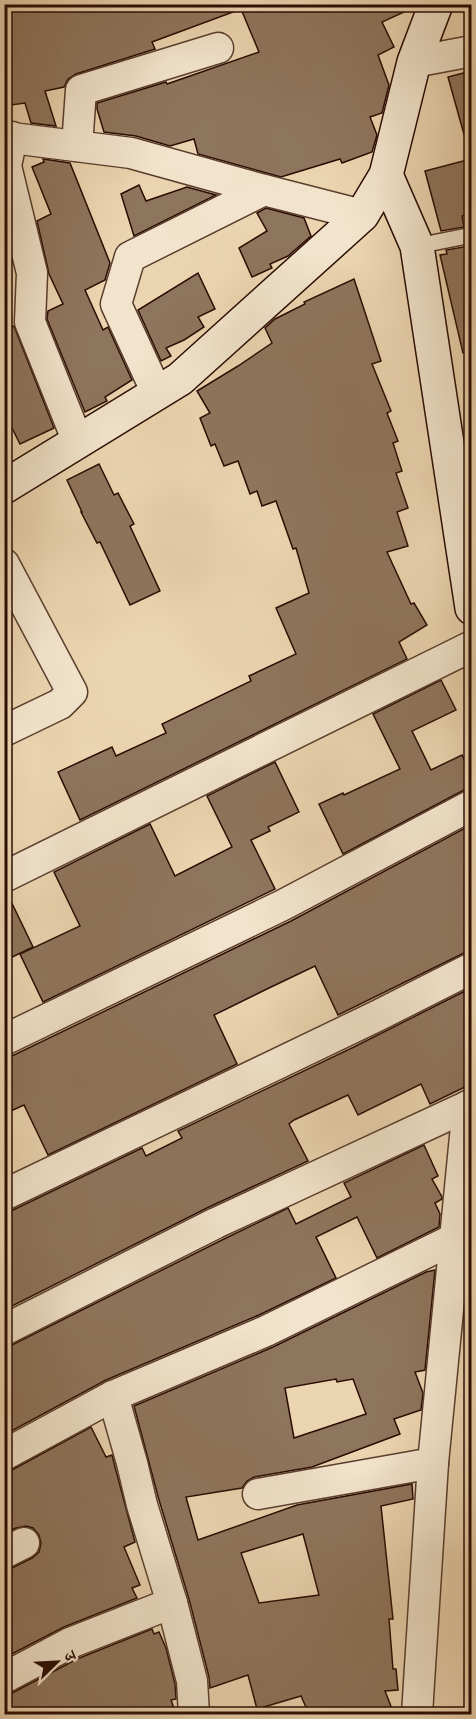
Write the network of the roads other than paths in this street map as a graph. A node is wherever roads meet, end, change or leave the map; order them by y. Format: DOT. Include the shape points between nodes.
graph roads {
  1 [pos="436,4"];
  2 [pos="218,48"];
  3 [pos="471,51"];
  4 [pos="414,62"];
  5 [pos="8,137"];
  6 [pos="76,146"];
  7 [pos="386,176"];
  8 [pos="264,190"];
  9 [pos="362,215"];
  10 [pos="471,235"];
  11 [pos="417,246"];
  12 [pos="158,393"];
  13 [pos="78,442"];
  14 [pos="4,487"];
  15 [pos="464,509"];
  16 [pos="4,564"];
  17 [pos="471,608"];
  18 [pos="471,646"];
  19 [pos="4,730"];
  20 [pos="471,805"];
  21 [pos="4,877"];
  22 [pos="471,968"];
  23 [pos="4,1040"];
  24 [pos="470,1105"];
  25 [pos="4,1195"];
  26 [pos="456,1239"];
  27 [pos="4,1330"];
  28 [pos="113,1396"];
  29 [pos="4,1455"];
  30 [pos="433,1463"];
  31 [pos="258,1494"];
  32 [pos="172,1603"];
  33 [pos="4,1678"];
  34 [pos="194,1714"];
  35 [pos="417,1714"];
  1 -- 4 [label="street"];
  2 -- 6 [label="street" via="81,90"];
  3 -- 4 [label="street"];
  4 -- 7 [label="street"];
  5 -- 6 [label="street"];
  5 -- 13 [label="street" via="6,166 32,273 30,322"];
  6 -- 8 [label="street" via="131,153"];
  7 -- 9 [label="street"];
  7 -- 11 [label="street"];
  8 -- 9 [label="street"];
  8 -- 12 [label="street" via="130,257 116,304"];
  9 -- 12 [label="street" via="180,379"];
  10 -- 11 [label="lane"];
  11 -- 15 [label="street"];
  12 -- 13 [label="street"];
  13 -- 14 [label="street"];
  15 -- 17 [label="street"];
  16 -- 19 [label="street" via="72,692 60,704"];
  18 -- 21 [label="street"];
  20 -- 23 [label="street" via="283,905"];
  22 -- 25 [label="street"];
  24 -- 26 [label="street"];
  24 -- 27 [label="street" via="216,1223"];
  26 -- 28 [label="street" via="266,1331"];
  26 -- 30 [label="street"];
  28 -- 29 [label="street"];
  28 -- 32 [label="street"];
  30 -- 31 [label="street"];
  30 -- 35 [label="street"];
  32 -- 33 [label="street" via="70,1643"];
  32 -- 34 [label="street" via="192,1682"];
}
